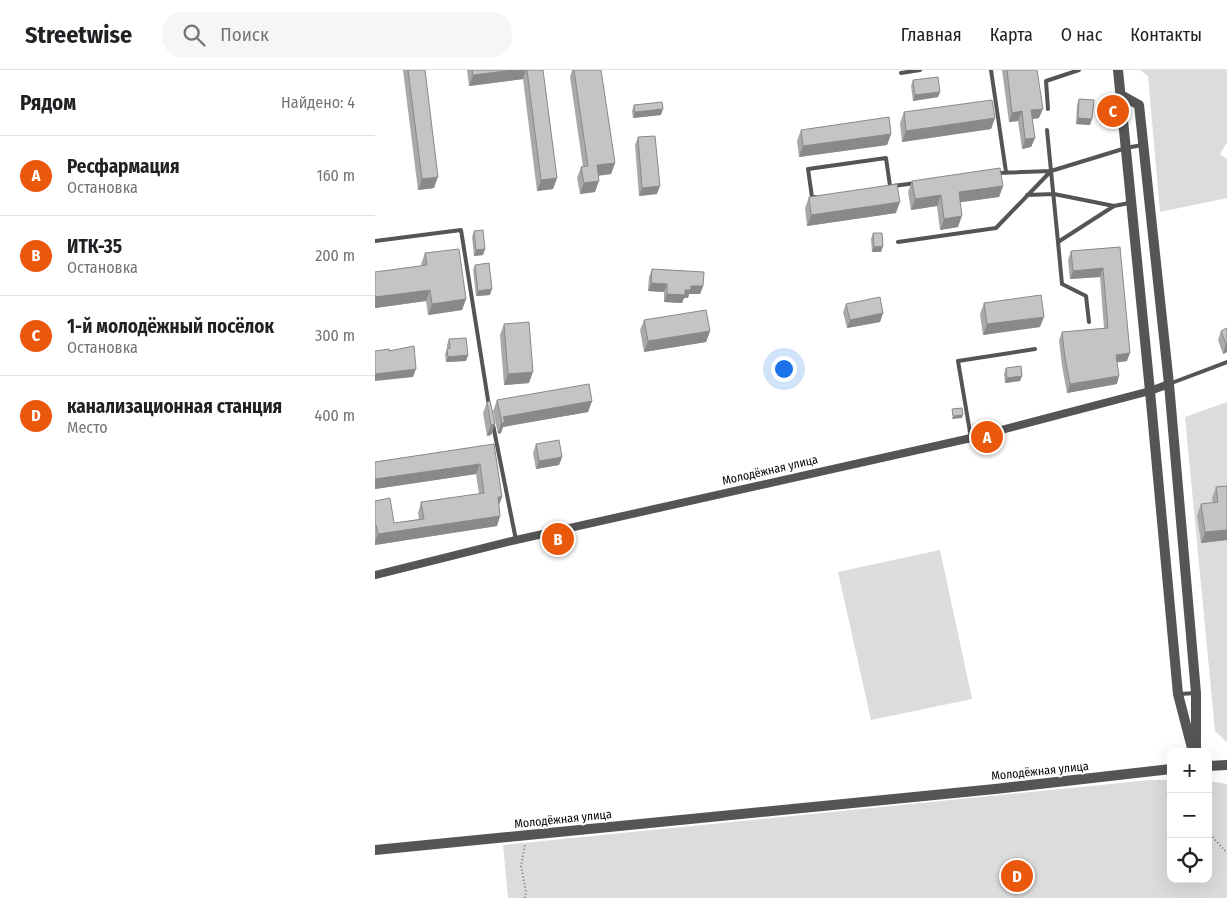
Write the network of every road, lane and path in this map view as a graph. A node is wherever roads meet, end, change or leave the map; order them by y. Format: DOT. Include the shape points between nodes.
graph roads {
  1 [pos="920,70"];
  2 [pos="991,70"];
  3 [pos="1079,70"];
  4 [pos="1118,70"];
  5 [pos="901,73"];
  6 [pos="1121,95"];
  7 [pos="1048,109"];
  8 [pos="1047,130"];
  9 [pos="1144,145"];
  10 [pos="1126,148"];
  11 [pos="1051,171"];
  12 [pos="1006,172"];
  13 [pos="996,173"];
  14 [pos="919,183"];
  15 [pos="890,186"];
  16 [pos="880,188"];
  17 [pos="1054,194"];
  18 [pos="821,196"];
  19 [pos="1027,196"];
  20 [pos="1132,203"];
  21 [pos="1114,206"];
  22 [pos="375,241"];
  23 [pos="898,242"];
  24 [pos="1058,242"];
  25 [pos="1089,322"];
  26 [pos="1035,349"];
  27 [pos="1227,362"];
  28 [pos="1169,384"];
  29 [pos="1150,390"];
  30 [pos="490,413"];
  31 [pos="492,421"];
  32 [pos="971,438"];
  33 [pos="515,540"];
  34 [pos="375,575"];
  35 [pos="1196,693"];
  36 [pos="1178,694"];
  37 [pos="1193,748"];
  38 [pos="1194,748"];
  39 [pos="1227,765"];
  40 [pos="1212,766"];
  41 [pos="1167,770"];
  42 [pos="527,835"];
  43 [pos="1212,836"];
  44 [pos="375,850"];
  45 [pos="1227,853"];
  46 [pos="525,898"];
  1 -- 5 [label="lane"];
  2 -- 12 [label="lane"];
  3 -- 7 [label="lane" via="1046,81"];
  4 -- 6 [label="street"];
  6 -- 9 [label="street" via="1139,105"];
  6 -- 10 [label="street"];
  8 -- 11 [label="lane"];
  9 -- 10 [label="lane"];
  9 -- 28 [label="street"];
  10 -- 11 [label="lane"];
  10 -- 20 [label="street"];
  11 -- 12 [label="lane"];
  11 -- 17 [label="lane"];
  11 -- 19 [label="lane"];
  12 -- 13 [label="lane"];
  14 -- 15 [label="lane"];
  15 -- 16 [label="lane"];
  15 -- 18 [label="lane" via="886,158 808,168 812,197"];
  17 -- 19 [label="lane"];
  17 -- 21 [label="lane"];
  17 -- 24 [label="lane"];
  19 -- 23 [label="lane" via="997,228"];
  20 -- 21 [label="lane"];
  20 -- 29 [label="street"];
  21 -- 24 [label="lane"];
  22 -- 30 [label="lane" via="461,230"];
  24 -- 25 [label="lane" via="1062,284 1086,296"];
  26 -- 32 [label="lane" via="957,361"];
  27 -- 28 [label="lane"];
  28 -- 29 [label="street, Молодёжная улица"];
  28 -- 35 [label="street"];
  29 -- 32 [label="street, Молодёжная улица"];
  29 -- 36 [label="street"];
  31 -- 33 [label="lane"];
  32 -- 33 [label="street, Молодёжная улица"];
  33 -- 34 [label="street, Молодёжная улица"];
  35 -- 36 [label="lane"];
  35 -- 38 [label="street"];
  36 -- 37 [label="street"];
  39 -- 40 [label="street"];
  41 -- 42 [label="street, Молодёжная улица"];
  42 -- 44 [label="street, Молодёжная улица"];
  42 -- 46 [label="path" via="521,866"];
  43 -- 45 [label="path"];
}
